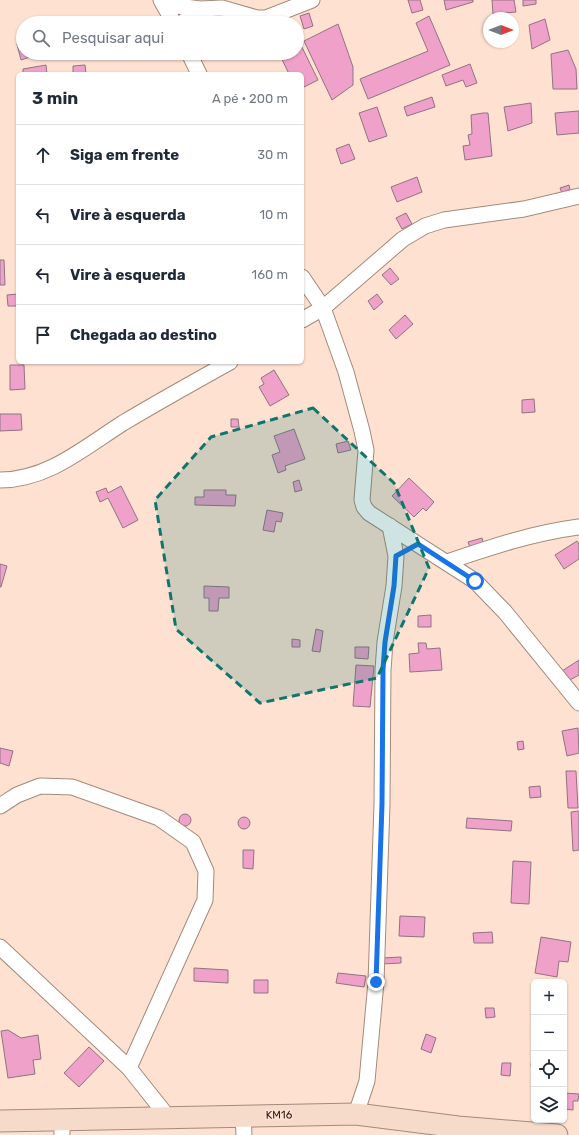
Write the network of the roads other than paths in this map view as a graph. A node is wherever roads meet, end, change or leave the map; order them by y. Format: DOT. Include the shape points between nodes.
graph roads {
  1 [pos="312,0"];
  2 [pos="162,2"];
  3 [pos="200,9"];
  4 [pos="170,16"];
  5 [pos="191,16"];
  6 [pos="249,16"];
  7 [pos="271,16"];
  8 [pos="192,60"];
  9 [pos="198,72"];
  10 [pos="579,196"];
  11 [pos="304,280"];
  12 [pos="323,308"];
  13 [pos="304,319"];
  14 [pos="227,364"];
  15 [pos="0,480"];
  16 [pos="390,526"];
  17 [pos="579,527"];
  18 [pos="418,544"];
  19 [pos="396,556"];
  20 [pos="447,562"];
  21 [pos="579,704"];
  22 [pos="0,806"];
  23 [pos="0,947"];
  24 [pos="129,1068"];
  25 [pos="356,1114"];
  26 [pos="168,1117"];
  27 [pos="0,1121"];
  28 [pos="243,1126"];
  29 [pos="62,1127"];
  30 [pos="557,1135"];
  1 -- 7 [label="street"];
  2 -- 3 [label="street"];
  2 -- 4 [label="street"];
  3 -- 5 [label="street"];
  3 -- 6 [label="street" via="222,8"];
  8 -- 9 [label="street"];
  10 -- 12 [label="street" via="524,209 444,220 425,226 403,239"];
  11 -- 12 [label="street"];
  12 -- 13 [label="street"];
  12 -- 16 [label="street" via="346,372 366,450 362,500 364,508"];
  14 -- 15 [label="street" via="124,423 74,456 31,475"];
  16 -- 18 [label="street"];
  16 -- 19 [label="street"];
  17 -- 20 [label="street" via="546,531 512,540"];
  18 -- 19 [label="street"];
  18 -- 20 [label="street"];
  19 -- 25 [label="street" via="383,670 382,819 372,1043 367,1081"];
  20 -- 21 [label="street" via="475,581 505,612"];
  22 -- 24 [label="street" via="17,795 40,786 72,787 159,818 193,842 206,871 205,900"];
  23 -- 24 [label="street"];
  24 -- 26 [label="street"];
  25 -- 28 [label="street, KM16"];
  25 -- 30 [label="street, KM16" via="458,1127"];
  26 -- 28 [label="street, KM16"];
  26 -- 29 [label="street, KM16"];
  27 -- 29 [label="street, KM16"];
}
